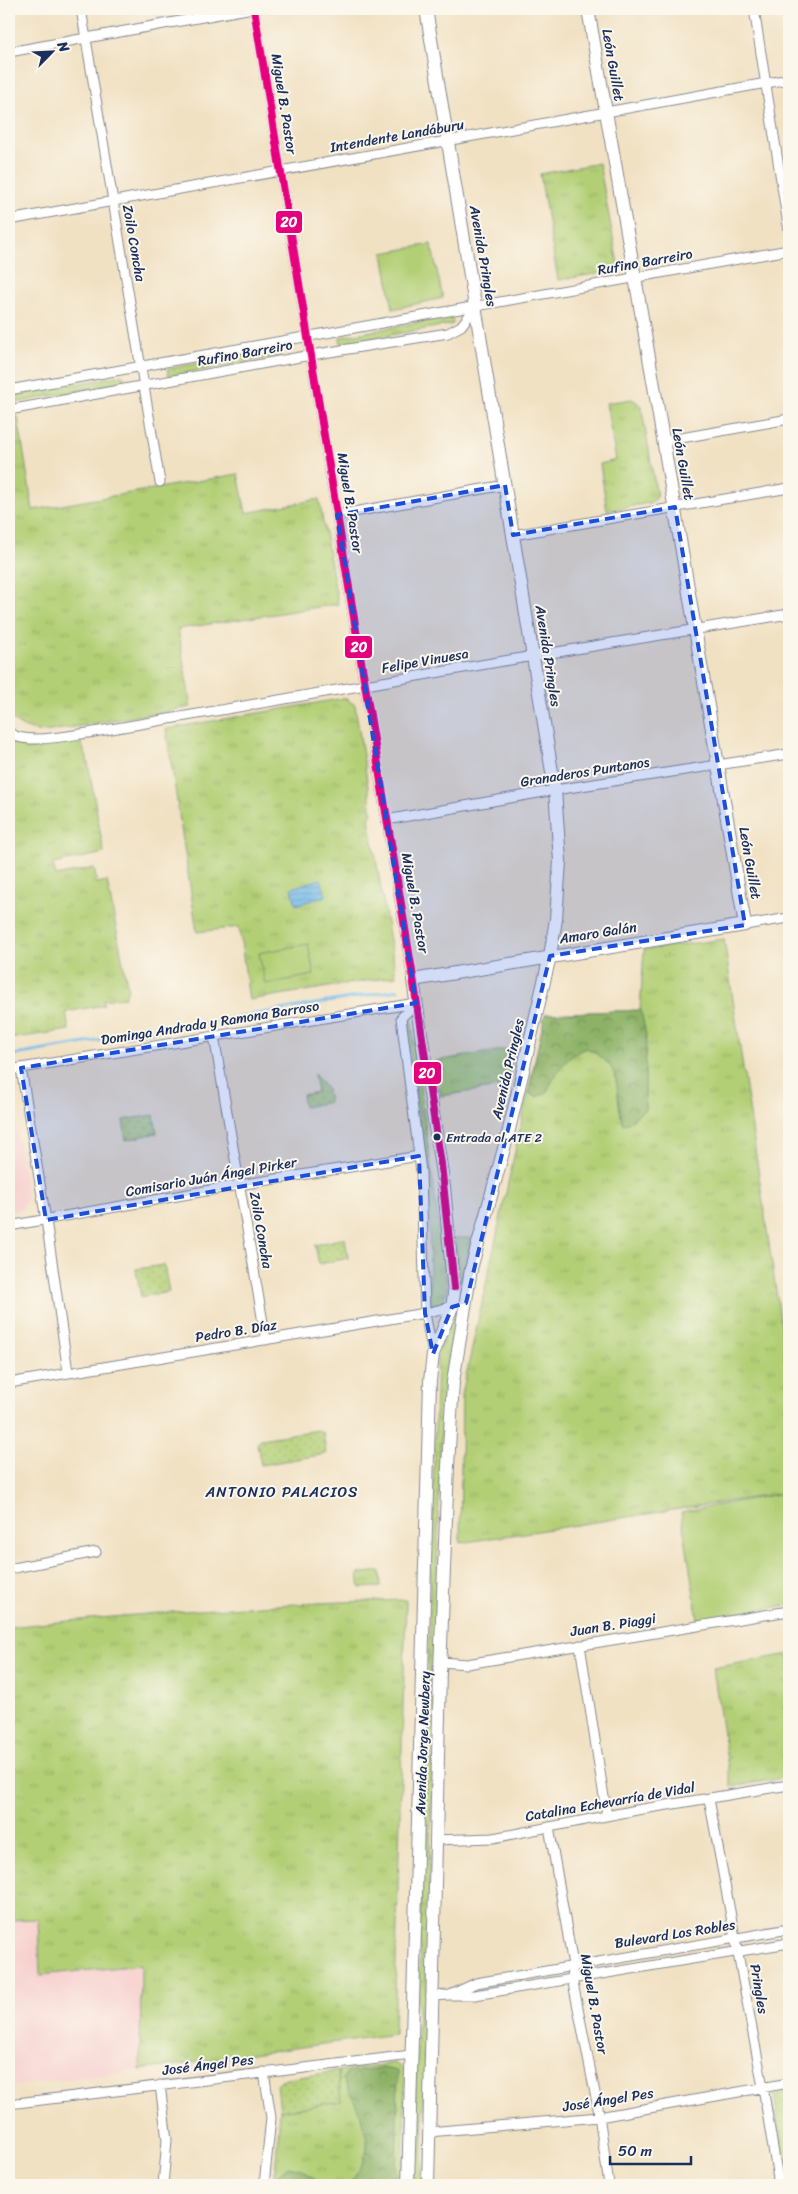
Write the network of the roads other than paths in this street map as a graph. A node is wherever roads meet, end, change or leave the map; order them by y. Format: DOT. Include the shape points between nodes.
graph roads {
  1 [pos="81,9"];
  2 [pos="247,9"];
  3 [pos="254,9"];
  4 [pos="426,9"];
  5 [pos="588,9"];
  6 [pos="754,9"];
  7 [pos="86,38"];
  8 [pos="9,52"];
  9 [pos="789,79"];
  10 [pos="765,83"];
  11 [pos="606,112"];
  12 [pos="448,141"];
  13 [pos="279,171"];
  14 [pos="113,201"];
  15 [pos="9,220"];
  16 [pos="789,231"];
  17 [pos="789,250"];
  18 [pos="635,279"];
  19 [pos="476,307"];
  20 [pos="306,337"];
  21 [pos="310,356"];
  22 [pos="141,366"];
  23 [pos="144,386"];
  24 [pos="9,390"];
  25 [pos="9,410"];
  26 [pos="789,419"];
  27 [pos="664,440"];
  28 [pos="160,482"];
  29 [pos="505,485"];
  30 [pos="789,488"];
  31 [pos="675,507"];
  32 [pos="337,516"];
  33 [pos="514,535"];
  34 [pos="789,614"];
  35 [pos="696,630"];
  36 [pos="533,656"];
  37 [pos="365,686"];
  38 [pos="9,732"];
  39 [pos="789,754"];
  40 [pos="718,765"];
  41 [pos="556,790"];
  42 [pos="386,820"];
  43 [pos="789,918"];
  44 [pos="745,925"];
  45 [pos="550,956"];
  46 [pos="413,980"];
  47 [pos="416,1002"];
  48 [pos="214,1036"];
  49 [pos="21,1068"];
  50 [pos="9,1070"];
  51 [pos="419,1156"];
  52 [pos="239,1185"];
  53 [pos="46,1220"];
  54 [pos="9,1226"];
  55 [pos="466,1303"];
  56 [pos="452,1307"];
  57 [pos="424,1313"];
  58 [pos="266,1340"];
  59 [pos="433,1354"];
  60 [pos="68,1372"];
  61 [pos="9,1383"];
  62 [pos="96,1552"];
  63 [pos="9,1569"];
  64 [pos="789,1611"];
  65 [pos="580,1645"];
  66 [pos="441,1662"];
  67 [pos="789,1786"];
  68 [pos="709,1799"];
  69 [pos="608,1816"];
  70 [pos="550,1827"];
  71 [pos="435,1840"];
  72 [pos="789,1929"];
  73 [pos="735,1939"];
  74 [pos="789,1943"];
  75 [pos="738,1952"];
  76 [pos="572,1965"];
  77 [pos="572,1978"];
  78 [pos="450,1995"];
  79 [pos="431,1996"];
  80 [pos="411,2055"];
  81 [pos="264,2072"];
  82 [pos="789,2083"];
  83 [pos="160,2085"];
  84 [pos="763,2087"];
  85 [pos="9,2104"];
  86 [pos="599,2117"];
  87 [pos="429,2132"];
  88 [pos="163,2185"];
  89 [pos="264,2185"];
  90 [pos="408,2185"];
  91 [pos="428,2185"];
  92 [pos="609,2185"];
  93 [pos="779,2185"];
  1 -- 7 [label="street, Zoilo Concha"];
  2 -- 7 [label="street"];
  3 -- 13 [label="street, Miguel B. Pastor"];
  4 -- 12 [label="main road, Avenida Pringles"];
  5 -- 11 [label="main road, León Guillet"];
  6 -- 10 [label="street"];
  7 -- 8 [label="street"];
  7 -- 14 [label="street, Zoilo Concha"];
  9 -- 10 [label="street, Intendente Landáburu"];
  10 -- 11 [label="street, Intendente Landáburu"];
  10 -- 16 [label="street"];
  11 -- 12 [label="street, Intendente Landáburu"];
  11 -- 18 [label="main road, León Guillet"];
  12 -- 13 [label="street, Intendente Landáburu"];
  12 -- 19 [label="main road, Avenida Pringles"];
  13 -- 14 [label="street, Intendente Landáburu"];
  13 -- 20 [label="street, Miguel B. Pastor"];
  14 -- 15 [label="street, Intendente Landáburu"];
  14 -- 22 [label="street, Zoilo Concha"];
  17 -- 18 [label="street, Rufino Barreiro"];
  18 -- 19 [label="street, Rufino Barreiro"];
  18 -- 27 [label="main road, León Guillet"];
  19 -- 20 [label="street, Rufino Barreiro"];
  19 -- 21 [label="street, Rufino Barreiro" via="461,326 448,333"];
  19 -- 29 [label="main road, Avenida Pringles"];
  20 -- 21 [label="street, Miguel B. Pastor"];
  20 -- 22 [label="street, Rufino Barreiro"];
  21 -- 23 [label="street, Rufino Barreiro"];
  21 -- 32 [label="street, Miguel B. Pastor"];
  22 -- 23 [label="street, Zoilo Concha"];
  22 -- 24 [label="street, Rufino Barreiro"];
  23 -- 25 [label="street, Rufino Barreiro"];
  23 -- 28 [label="street, Zoilo Concha"];
  26 -- 27 [label="street"];
  27 -- 31 [label="main road, León Guillet"];
  29 -- 32 [label="street"];
  29 -- 33 [label="main road, Avenida Pringles"];
  30 -- 31 [label="street"];
  31 -- 33 [label="street"];
  31 -- 35 [label="main road, León Guillet"];
  32 -- 37 [label="street, Miguel B. Pastor"];
  33 -- 36 [label="main road, Avenida Pringles"];
  34 -- 35 [label="street, Felipe Vinuesa"];
  35 -- 36 [label="street, Felipe Vinuesa"];
  35 -- 40 [label="main road, León Guillet"];
  36 -- 37 [label="street, Felipe Vinuesa"];
  36 -- 41 [label="main road, Avenida Pringles"];
  37 -- 38 [label="street, Felipe Vinuesa" via="88,733 30,739 13,736"];
  37 -- 42 [label="street, Miguel B. Pastor"];
  39 -- 40 [label="street, Granaderos Puntanos"];
  40 -- 41 [label="street, Granaderos Puntanos"];
  40 -- 44 [label="main road, León Guillet"];
  41 -- 42 [label="street, Granaderos Puntanos"];
  41 -- 45 [label="main road, Avenida Pringles" via="560,861"];
  42 -- 46 [label="street, Miguel B. Pastor"];
  43 -- 44 [label="street, Amaro Galán"];
  44 -- 45 [label="main road, Amaro Galán"];
  45 -- 46 [label="main road, Amaro Galán"];
  45 -- 55 [label="main road, Avenida Pringles"];
  46 -- 47 [label="main road, Miguel B. Pastor"];
  47 -- 48 [label="street, Dominga Andrada y Ramona Barroso"];
  47 -- 51 [label="street" via="401,1018"];
  47 -- 56 [label="main road, Miguel B. Pastor" via="444,1187 454,1274"];
  48 -- 49 [label="street, Dominga Andrada y Ramona Barroso"];
  48 -- 52 [label="street, Zoilo Concha"];
  49 -- 50 [label="street, Dominga Andrada y Ramona Barroso"];
  49 -- 53 [label="street"];
  51 -- 52 [label="street, Comisario Juán Ángel Pirker"];
  51 -- 57 [label="street"];
  52 -- 53 [label="street, Comisario Juán Ángel Pirker"];
  52 -- 58 [label="street, Zoilo Concha"];
  53 -- 54 [label="street, Comisario Juán Ángel Pirker"];
  53 -- 60 [label="street"];
  55 -- 56 [label="street, Pedro B. Díaz"];
  55 -- 66 [label="main road, Avenida Jorge Newbery" via="450,1420"];
  56 -- 57 [label="street, Pedro B. Díaz"];
  56 -- 59 [label="main road, Avenida Jorge Newbery"];
  57 -- 58 [label="street, Pedro B. Díaz"];
  57 -- 59 [label="street, Avenida Jorge Newbery"];
  58 -- 60 [label="street, Pedro B. Díaz"];
  59 -- 80 [label="main road, Avenida Jorge Newbery"];
  60 -- 61 [label="street, Pedro B. Díaz"];
  62 -- 63 [label="street"];
  64 -- 65 [label="street, Juan B. Piaggi"];
  65 -- 66 [label="street, Juan B. Piaggi" via="467,1664"];
  65 -- 69 [label="street"];
  66 -- 71 [label="main road, Avenida Jorge Newbery"];
  67 -- 68 [label="street, Catalina Echevarría de Vidal"];
  68 -- 69 [label="street, Catalina Echevarría de Vidal"];
  68 -- 73 [label="street, Pringles"];
  69 -- 70 [label="street, Catalina Echevarría de Vidal"];
  70 -- 71 [label="street, Catalina Echevarría de Vidal" via="493,1838"];
  70 -- 76 [label="street, Miguel B. Pastor"];
  71 -- 79 [label="main road, Avenida Jorge Newbery"];
  72 -- 73 [label="street, Bulevard Los Robles"];
  73 -- 75 [label="street, Pringles"];
  73 -- 76 [label="street, Bulevard Los Robles"];
  74 -- 75 [label="street, Bulevard Los Robles"];
  75 -- 77 [label="street, Bulevard Los Robles"];
  75 -- 84 [label="street, Pringles"];
  76 -- 77 [label="street, Miguel B. Pastor"];
  76 -- 78 [label="street, Bulevard Los Robles" via="476,1982"];
  77 -- 78 [label="street, Bulevard Los Robles" via="475,1995"];
  77 -- 86 [label="street, Miguel B. Pastor"];
  78 -- 79 [label="street, Bulevard Los Robles"];
  79 -- 87 [label="main road, Avenida Jorge Newbery"];
  80 -- 81 [label="street, José Ángel Pes"];
  80 -- 90 [label="main road, Avenida Jorge Newbery"];
  81 -- 83 [label="street, José Ángel Pes"];
  81 -- 89 [label="street" via="271,2118"];
  82 -- 84 [label="street, José Ángel Pes"];
  83 -- 85 [label="street, José Ángel Pes"];
  83 -- 88 [label="street" via="167,2140"];
  84 -- 86 [label="street, José Ángel Pes"];
  84 -- 93 [label="street, Pringles"];
  86 -- 87 [label="street, José Ángel Pes"];
  86 -- 92 [label="street, Miguel B. Pastor"];
  87 -- 91 [label="main road, Avenida Jorge Newbery"];
}
